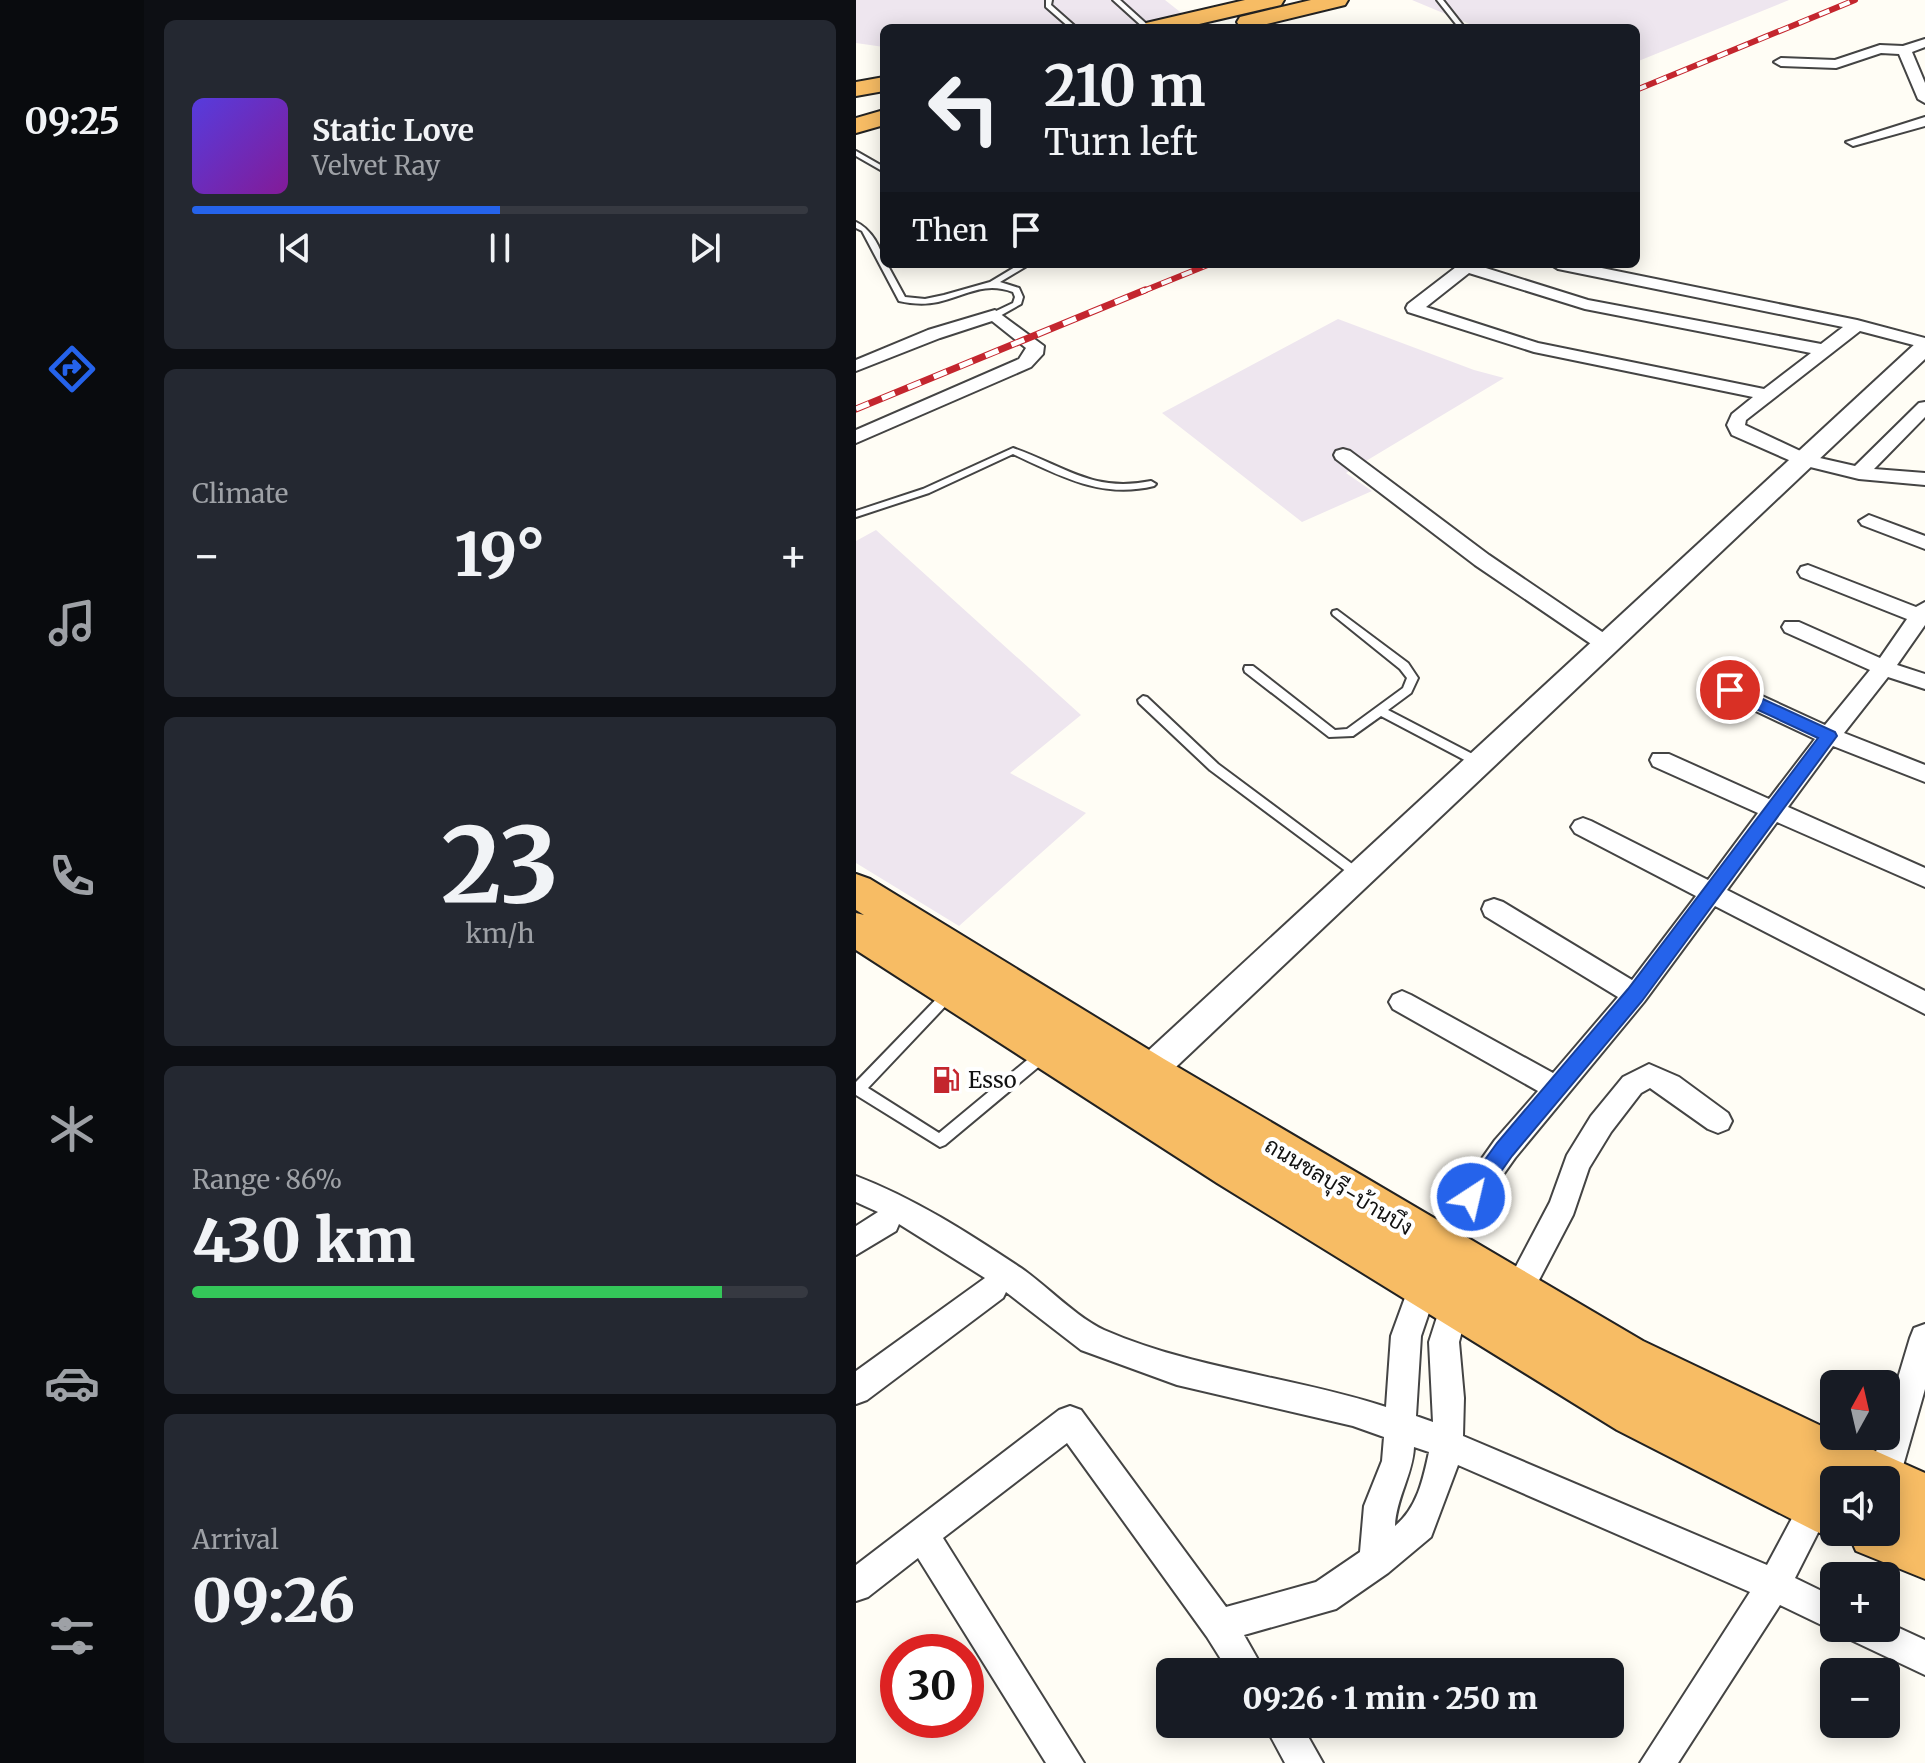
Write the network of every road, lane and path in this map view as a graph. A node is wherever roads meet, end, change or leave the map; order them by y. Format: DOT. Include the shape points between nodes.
graph roads {
  1 [pos="1049,0"];
  2 [pos="1116,0"];
  3 [pos="1273,0"];
  4 [pos="1337,0"];
  5 [pos="1440,0"];
  6 [pos="1069,24"];
  7 [pos="1143,24"];
  8 [pos="1171,24"];
  9 [pos="1238,24"];
  10 [pos="1459,24"];
  11 [pos="1925,43"];
  12 [pos="1904,50"];
  13 [pos="1781,62"];
  14 [pos="880,85"];
  15 [pos="856,89"];
  16 [pos="880,94"];
  17 [pos="1925,99"];
  18 [pos="856,100"];
  19 [pos="880,109"];
  20 [pos="856,114"];
  21 [pos="880,118"];
  22 [pos="1925,121"];
  23 [pos="856,126"];
  24 [pos="1853,142"];
  25 [pos="856,153"];
  26 [pos="880,168"];
  27 [pos="856,224"];
  28 [pos="880,258"];
  29 [pos="885,268"];
  30 [pos="1019,268"];
  31 [pos="1465,268"];
  32 [pos="1469,268"];
  33 [pos="1578,268"];
  34 [pos="993,283"];
  35 [pos="995,315"];
  36 [pos="1857,325"];
  37 [pos="1925,345"];
  38 [pos="1824,350"];
  39 [pos="856,366"];
  40 [pos="1768,395"];
  41 [pos="1922,414"];
  42 [pos="856,437"];
  43 [pos="1343,455"];
  44 [pos="1805,460"];
  45 [pos="1859,473"];
  46 [pos="1925,479"];
  47 [pos="1151,484"];
  48 [pos="856,514"];
  49 [pos="1869,521"];
  50 [pos="1925,543"];
  51 [pos="1808,572"];
  52 [pos="1337,613"];
  53 [pos="1923,615"];
  54 [pos="1792,627"];
  55 [pos="1607,645"];
  56 [pos="1884,668"];
  57 [pos="1249,669"];
  58 [pos="1925,682"];
  59 [pos="1730,690"];
  60 [pos="1143,700"];
  61 [pos="1380,711"];
  62 [pos="1829,736"];
  63 [pos="1661,760"];
  64 [pos="1480,763"];
  65 [pos="1925,774"];
  66 [pos="1773,809"];
  67 [pos="1583,827"];
  68 [pos="1359,875"];
  69 [pos="1925,878"];
  70 [pos="856,890"];
  71 [pos="1711,894"];
  72 [pos="1494,909"];
  73 [pos="860,938"];
  74 [pos="953,990"];
  75 [pos="1635,995"];
  76 [pos="1402,1002"];
  77 [pos="1925,1003"];
  78 [pos="1049,1049"];
  79 [pos="1148,1072"];
  80 [pos="1556,1088"];
  81 [pos="1718,1121"];
  82 [pos="856,1189"];
  83 [pos="886,1222"];
  84 [pos="856,1242"];
  85 [pos="1438,1277"];
  86 [pos="993,1288"];
  87 [pos="1517,1293"];
  88 [pos="1925,1338"];
  89 [pos="856,1389"];
  90 [pos="1403,1427"];
  91 [pos="1447,1443"];
  92 [pos="1851,1466"];
  93 [pos="1887,1466"];
  94 [pos="1900,1489"];
  95 [pos="1925,1499"];
  96 [pos="1820,1505"];
  97 [pos="1820,1517"];
  98 [pos="922,1535"];
  99 [pos="1900,1542"];
  100 [pos="1925,1552"];
  101 [pos="1376,1561"];
  102 [pos="856,1585"];
  103 [pos="1774,1585"];
  104 [pos="1820,1607"];
  105 [pos="1219,1625"];
  106 [pos="1892,1642"];
  107 [pos="1239,1658"];
  108 [pos="1925,1658"];
  109 [pos="1290,1738"];
  110 [pos="1066,1763"];
  111 [pos="1305,1763"];
  112 [pos="1658,1763"];
  1 -- 6 [label="lane" via="1048,6"];
  2 -- 7 [label="lane"];
  3 -- 8 [label="highway"];
  4 -- 9 [label="highway"];
  5 -- 10 [label="lane"];
  11 -- 12 [label="street"];
  12 -- 13 [label="street" via="1880,49 1836,64"];
  12 -- 17 [label="street"];
  14 -- 15 [label="highway"];
  16 -- 18 [label="highway"];
  19 -- 20 [label="highway"];
  21 -- 23 [label="highway"];
  22 -- 24 [label="street"];
  25 -- 26 [label="lane"];
  27 -- 28 [label="lane"];
  29 -- 34 [label="lane" via="902,299 918,303"];
  30 -- 34 [label="lane"];
  31 -- 40 [label="street" via="1414,308 1534,347"];
  32 -- 38 [label="street" via="1585,304"];
  33 -- 36 [label="street"];
  34 -- 35 [label="lane" via="1016,290 1019,297 1017,304"];
  35 -- 39 [label="street"];
  35 -- 42 [label="street" via="1035,346 1025,363"];
  36 -- 37 [label="street"];
  36 -- 38 [label="street"];
  37 -- 44 [label="street"];
  38 -- 40 [label="street"];
  40 -- 44 [label="street" via="1738,418 1738,431"];
  41 -- 45 [label="street"];
  43 -- 55 [label="street" via="1482,560"];
  44 -- 45 [label="street"];
  44 -- 55 [label="street"];
  45 -- 46 [label="street"];
  47 -- 48 [label="lane" via="1105,487 1013,451 926,491"];
  49 -- 50 [label="street"];
  51 -- 53 [label="street"];
  52 -- 61 [label="lane" via="1413,678 1407,690"];
  53 -- 56 [label="street"];
  54 -- 56 [label="street"];
  55 -- 64 [label="street"];
  56 -- 58 [label="street"];
  56 -- 62 [label="street"];
  57 -- 61 [label="lane" via="1333,734 1349,733"];
  59 -- 62 [label="street"];
  60 -- 68 [label="lane" via="1214,767"];
  61 -- 64 [label="lane"];
  62 -- 65 [label="street"];
  62 -- 66 [label="street"];
  63 -- 66 [label="street"];
  64 -- 68 [label="street"];
  66 -- 69 [label="street"];
  66 -- 71 [label="street"];
  67 -- 71 [label="street"];
  68 -- 79 [label="street"];
  70 -- 79 [label="highway, ถนนชลบุรี-บ้านบึง"];
  71 -- 75 [label="street"];
  71 -- 77 [label="street"];
  72 -- 75 [label="street"];
  73 -- 74 [label="highway, ถนนชลบุรี-บ้านบึง"];
  74 -- 78 [label="highway, ถนนชลบุรี-บ้านบึง"];
  74 -- 78 [label="lane" via="858,1089 940,1141"];
  75 -- 80 [label="street"];
  76 -- 80 [label="street"];
  78 -- 85 [label="highway, ถนนชลบุรี-บ้านบึง" via="1233,1168"];
  79 -- 85 [label="highway, ถนนชลบุรี-บ้านบึง"];
  80 -- 85 [label="street" via="1505,1149"];
  81 -- 87 [label="street" via="1649,1075 1632,1085 1577,1164 1563,1206"];
  82 -- 90 [label="street" via="891,1204 1011,1278 1092,1340 1177,1370"];
  83 -- 84 [label="street"];
  85 -- 87 [label="highway, ถนนชลบุรี-บ้านบึง"];
  85 -- 90 [label="street" via="1406,1336"];
  85 -- 91 [label="street" via="1449,1398"];
  85 -- 96 [label="highway, ถนนชลบุรี-บ้านบึง" via="1635,1412"];
  86 -- 89 [label="street"];
  87 -- 92 [label="highway, ถนนชลบุรี-บ้านบึง" via="1625,1358"];
  88 -- 93 [label="street"];
  90 -- 91 [label="street"];
  90 -- 101 [label="street" via="1398,1461 1380,1506"];
  91 -- 101 [label="street" via="1420,1526"];
  91 -- 103 [label="street"];
  94 -- 95 [label="highway, ถนนชลบุรี-บ้านบึง"];
  97 -- 103 [label="street"];
  98 -- 102 [label="street"];
  98 -- 105 [label="street" via="1070,1421"];
  98 -- 110 [label="street"];
  99 -- 100 [label="highway"];
  101 -- 105 [label="street" via="1324,1597"];
  103 -- 104 [label="street"];
  103 -- 112 [label="street"];
  105 -- 107 [label="street"];
  106 -- 108 [label="street"];
  109 -- 111 [label="street"];
}
